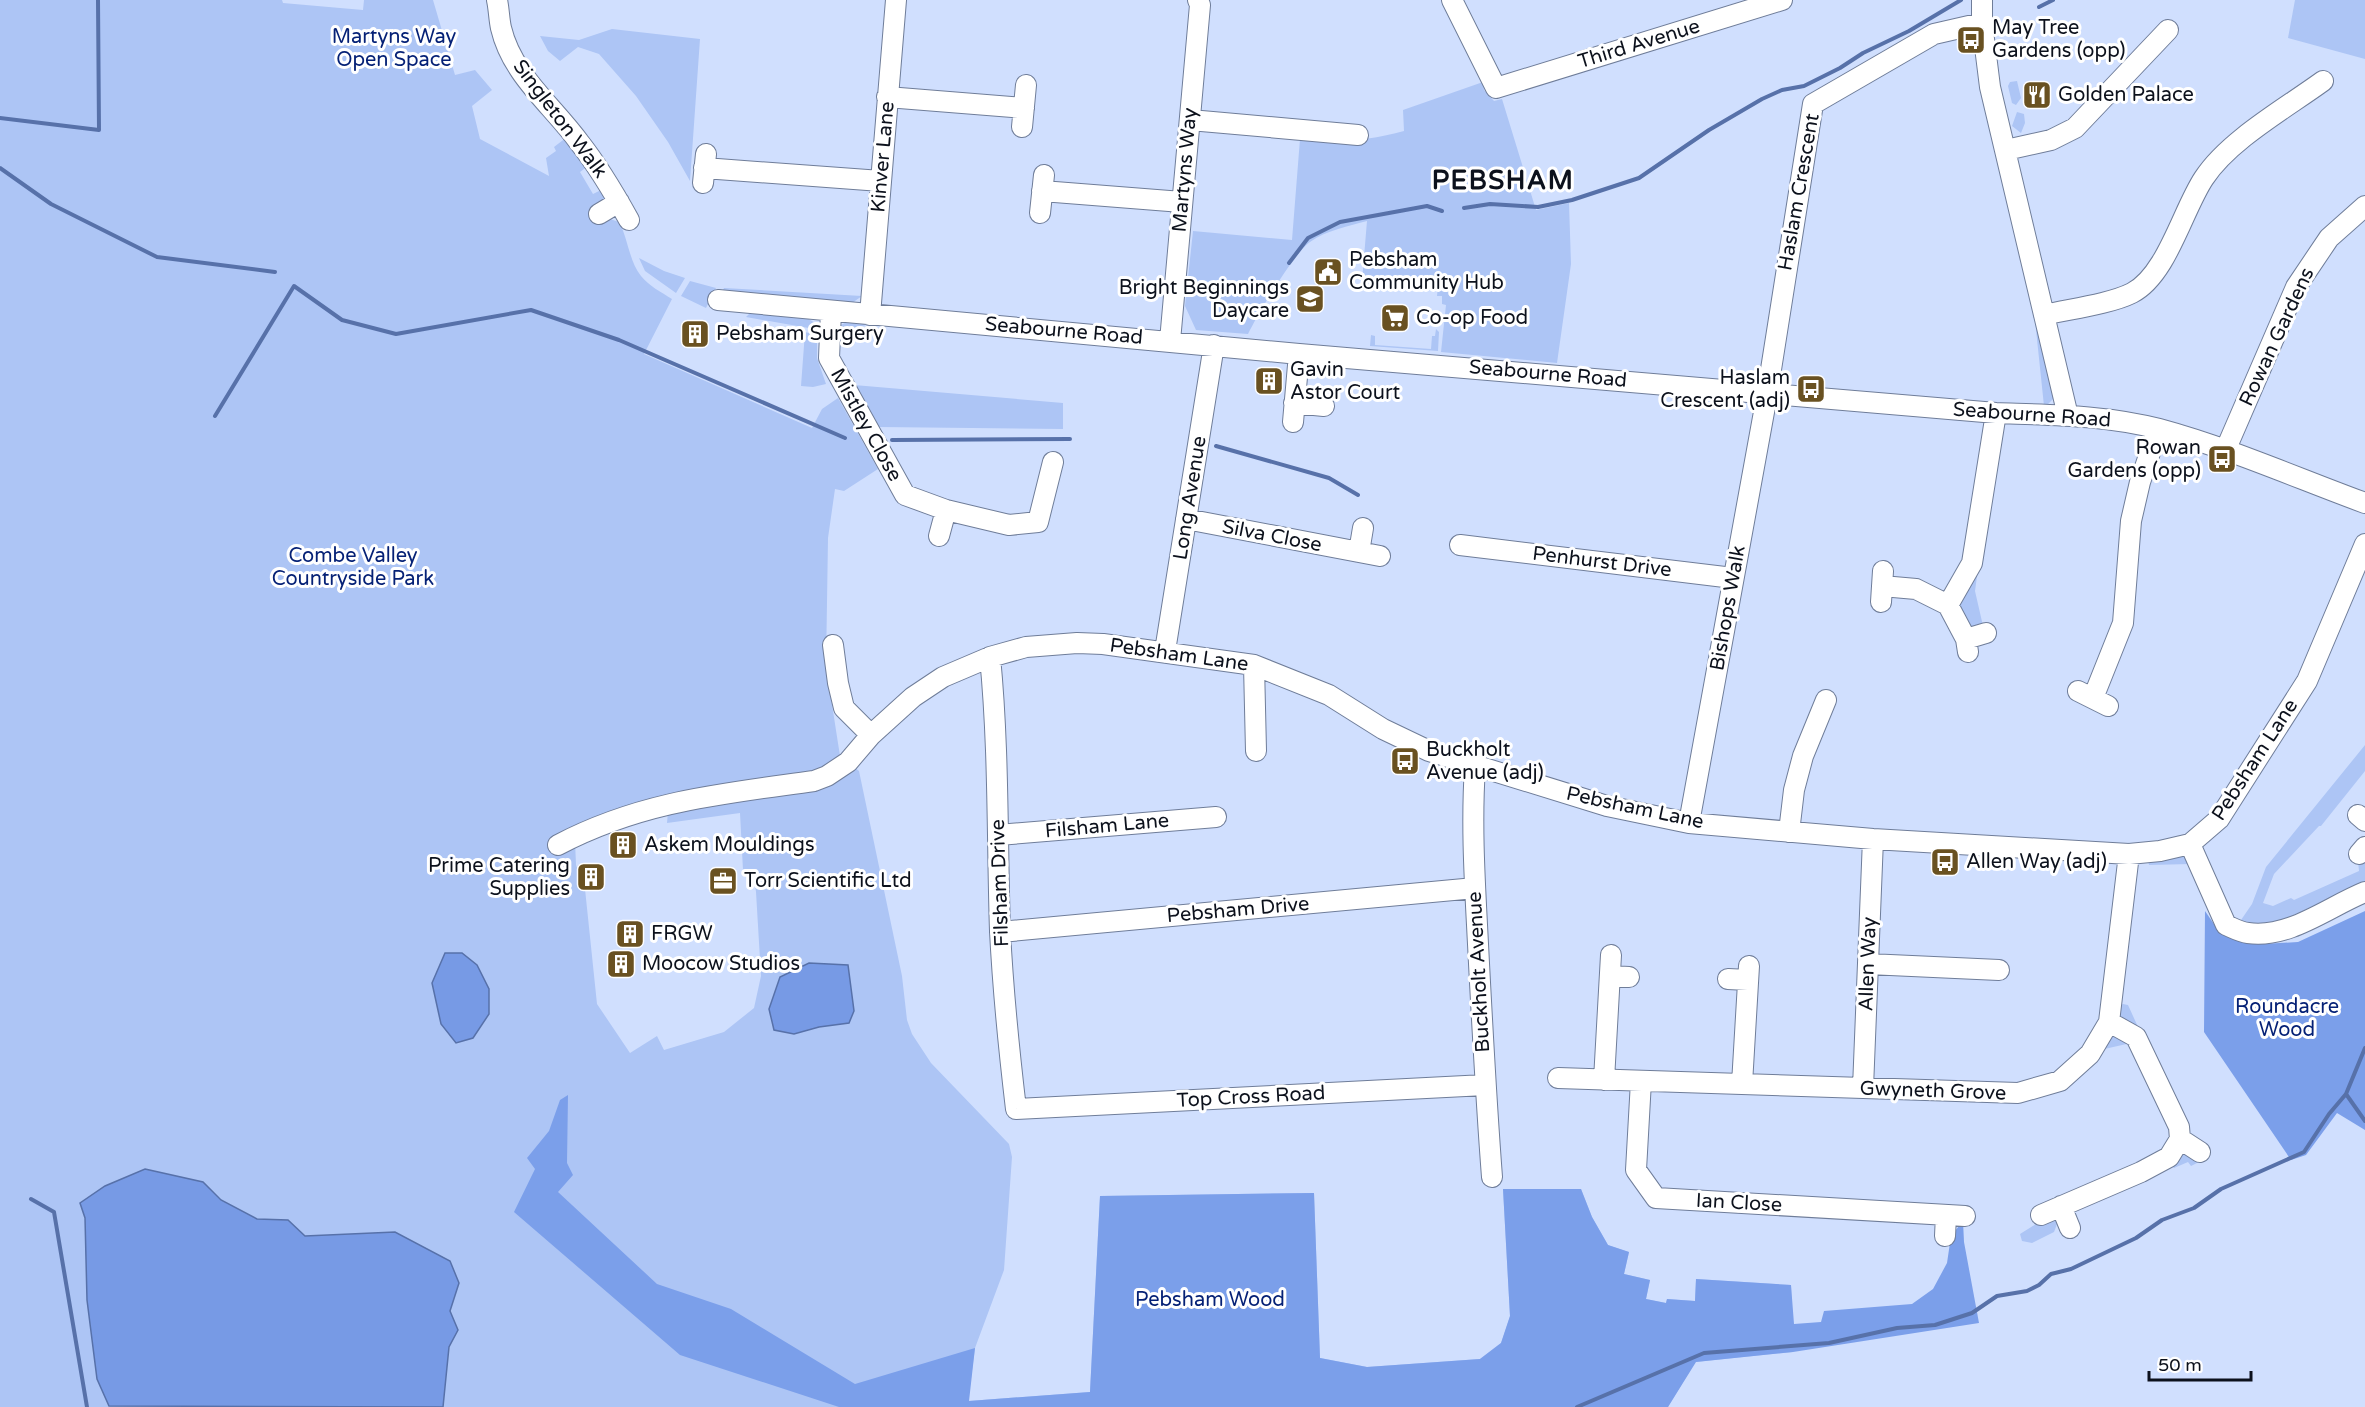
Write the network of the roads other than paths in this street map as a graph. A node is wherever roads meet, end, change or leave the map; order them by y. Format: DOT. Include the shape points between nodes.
graph roads {
  1 [pos="497,0"];
  2 [pos="896,0"];
  3 [pos="1198,0"];
  4 [pos="1452,0"];
  5 [pos="1782,0"];
  6 [pos="1982,0"];
  7 [pos="1982,23"];
  8 [pos="2165,39"];
  9 [pos="2323,81"];
  10 [pos="1026,85"];
  11 [pos="888,97"];
  12 [pos="1190,120"];
  13 [pos="1346,129"];
  14 [pos="2006,150"];
  15 [pos="704,168"];
  16 [pos="881,181"];
  17 [pos="619,202"];
  18 [pos="1182,202"];
  19 [pos="2365,206"];
  20 [pos="1040,213"];
  21 [pos="598,214"];
  22 [pos="628,220"];
  23 [pos="718,300"];
  24 [pos="831,311"];
  25 [pos="870,315"];
  26 [pos="2044,315"];
  27 [pos="1170,340"];
  28 [pos="1214,345"];
  29 [pos="1299,354"];
  30 [pos="1766,394"];
  31 [pos="1324,406"];
  32 [pos="1996,413"];
  33 [pos="2068,416"];
  34 [pos="2158,429"];
  35 [pos="2225,451"];
  36 [pos="1053,462"];
  37 [pos="2365,503"];
  38 [pos="946,510"];
  39 [pos="1186,519"];
  40 [pos="1364,528"];
  41 [pos="939,536"];
  42 [pos="2365,544"];
  43 [pos="1359,552"];
  44 [pos="1467,552"];
  45 [pos="1380,556"];
  46 [pos="1733,578"];
  47 [pos="1882,587"];
  48 [pos="1948,605"];
  49 [pos="1986,633"];
  50 [pos="1165,651"];
  51 [pos="841,657"];
  52 [pos="990,657"];
  53 [pos="1254,665"];
  54 [pos="2093,698"];
  55 [pos="1825,700"];
  56 [pos="871,735"];
  57 [pos="1256,751"];
  58 [pos="1475,767"];
  59 [pos="1216,817"];
  60 [pos="1689,823"];
  61 [pos="1789,832"];
  62 [pos="998,835"];
  63 [pos="1873,839"];
  64 [pos="2190,844"];
  65 [pos="558,845"];
  66 [pos="2129,854"];
  67 [pos="1475,888"];
  68 [pos="2365,892"];
  69 [pos="1000,932"];
  70 [pos="1611,955"];
  71 [pos="1868,964"];
  72 [pos="1988,974"];
  73 [pos="1728,979"];
  74 [pos="2109,1022"];
  75 [pos="1558,1078"];
  76 [pos="1604,1080"];
  77 [pos="1641,1081"];
  78 [pos="1485,1084"];
  79 [pos="1742,1084"];
  80 [pos="1863,1088"];
  81 [pos="1016,1109"];
  82 [pos="2180,1139"];
  83 [pos="2200,1152"];
  84 [pos="1492,1177"];
  85 [pos="2061,1206"];
  86 [pos="2041,1215"];
  87 [pos="2070,1228"];
  88 [pos="1945,1236"];
  1 -- 17 [label="street, Singleton Walk" via="501,29 514,59 530,85 579,141"];
  2 -- 11 [label="street, Kinver Lane"];
  3 -- 12 [label="street, Martyns Way"];
  4 -- 5 [label="street, Third Avenue" via="1496,88"];
  6 -- 7 [label="street"];
  7 -- 14 [label="street" via="1990,87"];
  7 -- 30 [label="street, Haslam Crescent" via="1934,34 1813,104"];
  8 -- 14 [label="street" via="2075,128 2051,140"];
  9 -- 26 [label="street" via="2303,87 2225,154 2204,178 2166,255 2134,292"];
  10 -- 11 [label="street" via="1023,118"];
  11 -- 16 [label="street, Kinver Lane"];
  12 -- 13 [label="street"];
  12 -- 18 [label="street, Martyns Way"];
  14 -- 26 [label="street"];
  15 -- 16 [label="street"];
  16 -- 25 [label="street, Kinver Lane"];
  17 -- 21 [label="street"];
  17 -- 22 [label="street, Singleton Walk"];
  18 -- 20 [label="street" via="1043,183"];
  18 -- 27 [label="street, Martyns Way"];
  19 -- 35 [label="street, Rowan Gardens" via="2329,238 2301,279"];
  23 -- 24 [label="street, Seabourne Road"];
  24 -- 25 [label="street, Seabourne Road"];
  24 -- 38 [label="street, Mistley Close" via="829,358 905,495"];
  25 -- 27 [label="street, Seabourne Road"];
  26 -- 33 [label="street"];
  27 -- 28 [label="street, Seabourne Road"];
  28 -- 29 [label="street, Seabourne Road"];
  28 -- 39 [label="street, Long Avenue"];
  29 -- 30 [label="street, Seabourne Road"];
  29 -- 31 [label="street" via="1294,412"];
  30 -- 32 [label="street, Seabourne Road"];
  30 -- 46 [label="street, Bishops Walk"];
  32 -- 33 [label="street, Seabourne Road"];
  32 -- 48 [label="street" via="1972,562"];
  33 -- 34 [label="street, Seabourne Road"];
  34 -- 35 [label="street, Seabourne Road"];
  34 -- 54 [label="street" via="2131,521 2123,623"];
  35 -- 37 [label="street, Seabourne Road"];
  36 -- 38 [label="street, Mistley Close" via="1038,522 1009,525"];
  38 -- 41 [label="street"];
  39 -- 43 [label="street, Silva Close"];
  39 -- 50 [label="street, Long Avenue"];
  40 -- 43 [label="street"];
  42 -- 64 [label="street, Pebsham Lane" via="2307,681 2219,819"];
  43 -- 45 [label="street, Silva Close"];
  44 -- 46 [label="street, Penhurst Drive"];
  46 -- 60 [label="street, Bishops Walk"];
  47 -- 48 [label="street" via="1916,589"];
  48 -- 49 [label="street" via="1967,645"];
  50 -- 52 [label="street, Pebsham Lane" via="1077,643 1026,647"];
  50 -- 53 [label="street, Pebsham Lane"];
  51 -- 56 [label="street" via="844,708"];
  52 -- 56 [label="street, Pebsham Lane" via="943,677 913,697"];
  52 -- 62 [label="street, Filsham Drive"];
  53 -- 57 [label="street"];
  53 -- 58 [label="street, Pebsham Lane" via="1329,695 1383,729 1429,751"];
  55 -- 61 [label="street" via="1803,756"];
  56 -- 65 [label="street, Pebsham Lane" via="848,762 814,781 677,801 607,822"];
  58 -- 60 [label="street, Pebsham Lane" via="1606,806"];
  58 -- 67 [label="street, Buckholt Avenue"];
  59 -- 62 [label="street, Filsham Lane"];
  60 -- 61 [label="street, Pebsham Lane"];
  61 -- 63 [label="street, Pebsham Lane"];
  62 -- 69 [label="street, Filsham Drive"];
  63 -- 66 [label="street, Pebsham Lane"];
  63 -- 71 [label="street, Allen Way"];
  64 -- 66 [label="street, Pebsham Lane"];
  64 -- 68 [label="street" via="2226,925 2246,933 2264,934 2295,926"];
  66 -- 74 [label="street, Gwyneth Grove"];
  67 -- 69 [label="street, Pebsham Drive"];
  67 -- 78 [label="street, Buckholt Avenue"];
  69 -- 81 [label="street, Filsham Drive"];
  70 -- 76 [label="street" via="1620,976"];
  71 -- 72 [label="street"];
  71 -- 80 [label="street, Allen Way"];
  73 -- 79 [label="street" via="1749,973"];
  74 -- 80 [label="street, Gwyneth Grove" via="2090,1054 2060,1081 2018,1094"];
  74 -- 82 [label="street" via="2136,1037 2179,1127"];
  75 -- 76 [label="street, Gwyneth Grove"];
  76 -- 77 [label="street, Gwyneth Grove"];
  77 -- 79 [label="street, Gwyneth Grove"];
  77 -- 88 [label="street, Ian Close" via="1636,1170 1656,1198 1955,1216"];
  78 -- 81 [label="street, Top Cross Road"];
  78 -- 84 [label="street, Buckholt Avenue"];
  79 -- 80 [label="street, Gwyneth Grove"];
  82 -- 83 [label="street"];
  82 -- 85 [label="street" via="2169,1157"];
  85 -- 86 [label="street"];
  85 -- 87 [label="street"];
}
